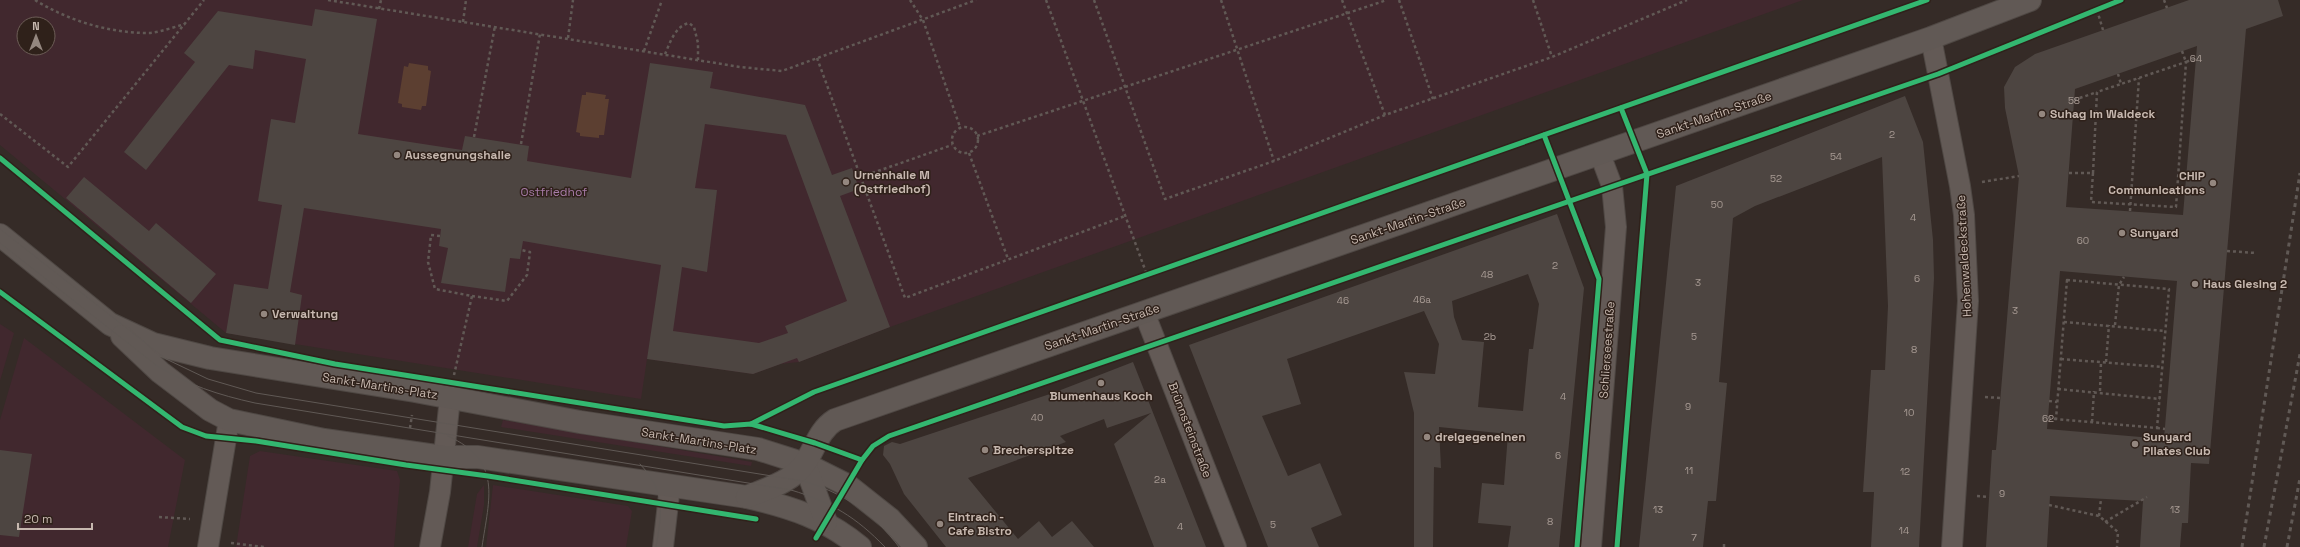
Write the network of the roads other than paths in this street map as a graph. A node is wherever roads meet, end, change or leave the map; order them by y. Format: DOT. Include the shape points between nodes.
graph roads {
  1 [pos="2030,0"];
  2 [pos="1931,38"];
  3 [pos="1600,154"];
  4 [pos="0,235"];
  5 [pos="1144,312"];
  6 [pos="110,324"];
  7 [pos="451,390"];
  8 [pos="229,420"];
  9 [pos="443,457"];
  10 [pos="805,464"];
  11 [pos="670,486"];
  12 [pos="747,497"];
  13 [pos="826,522"];
  14 [pos="210,536"];
  15 [pos="430,547"];
  16 [pos="663,547"];
  17 [pos="860,547"];
  18 [pos="916,547"];
  19 [pos="1236,547"];
  20 [pos="1591,547"];
  21 [pos="1952,547"];
  1 -- 2 [label="main road, Sankt-Martin-Straße"];
  2 -- 3 [label="main road, Sankt-Martin-Straße"];
  2 -- 21 [label="street, Hohenwaldeckstraße" via="1960,186 1968,301"];
  3 -- 5 [label="main road, Sankt-Martin-Straße"];
  3 -- 20 [label="street, Schlierseestraße" via="1612,186 1616,226"];
  4 -- 6 [label="main road"];
  5 -- 10 [label="main road, Sankt-Martin-Straße" via="835,420 827,425"];
  5 -- 19 [label="street, Brünnsteinstraße"];
  6 -- 7 [label="main road, Sankt-Martins-Platz" via="153,344 210,358 415,391"];
  6 -- 8 [label="main road" via="160,372 210,410"];
  7 -- 9 [label="street"];
  7 -- 10 [label="main road, Sankt-Martins-Platz" via="580,422 758,449"];
  8 -- 9 [label="main road" via="324,440"];
  8 -- 14 [label="street"];
  9 -- 11 [label="main road" via="478,457"];
  9 -- 15 [label="street"];
  10 -- 12 [label="main road, Sankt-Martin-Straße" via="789,478"];
  10 -- 13 [label="main road"];
  10 -- 18 [label="main road, Sankt-Martins-Platz" via="852,488 890,519"];
  11 -- 12 [label="main road"];
  11 -- 16 [label="street"];
  12 -- 13 [label="main road" via="789,507"];
  13 -- 17 [label="main road"];
}
